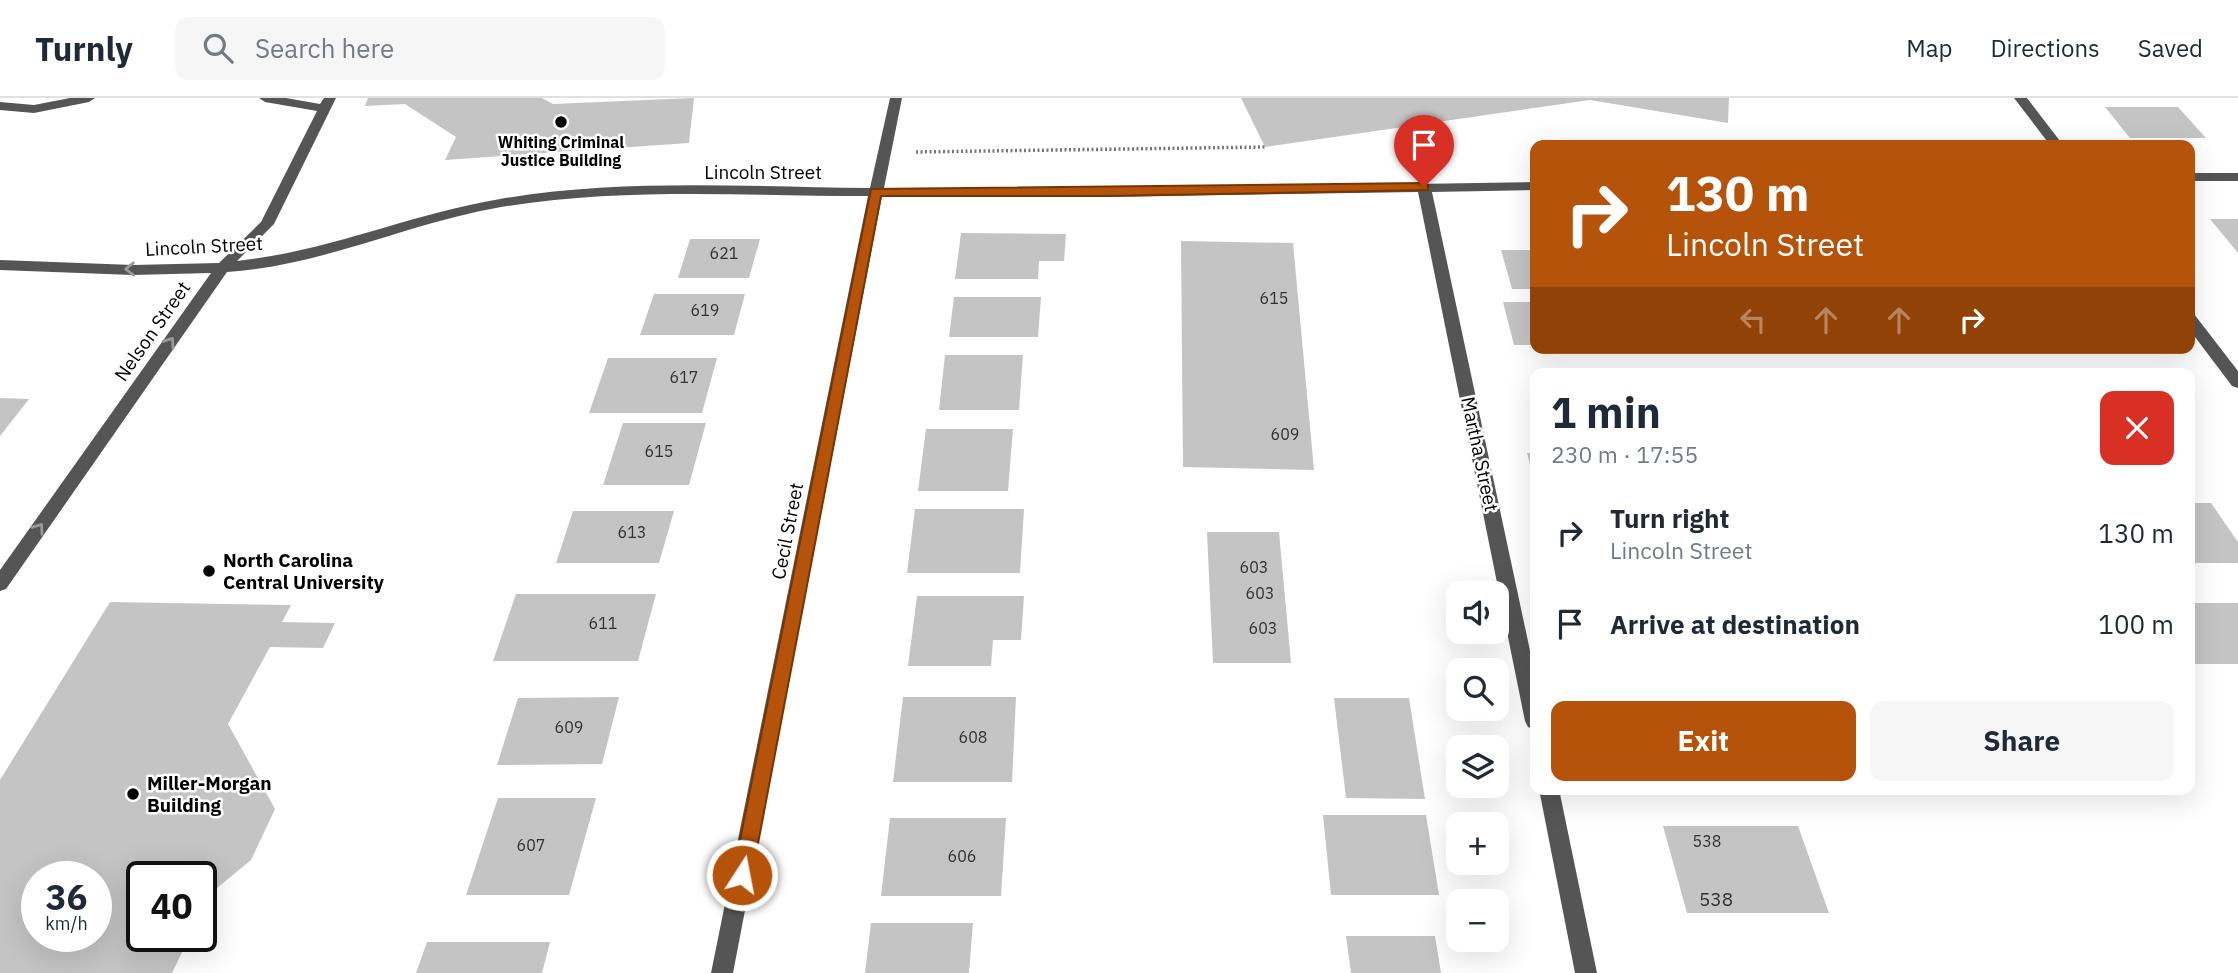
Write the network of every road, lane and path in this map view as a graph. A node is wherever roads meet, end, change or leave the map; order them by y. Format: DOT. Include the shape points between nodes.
graph roads {
  1 [pos="89,98"];
  2 [pos="265,98"];
  3 [pos="895,98"];
  4 [pos="2020,98"];
  5 [pos="328,103"];
  6 [pos="0,106"];
  7 [pos="2053,140"];
  8 [pos="1265,147"];
  9 [pos="916,152"];
  10 [pos="2195,177"];
  11 [pos="2238,177"];
  12 [pos="1530,186"];
  13 [pos="1424,187"];
  14 [pos="875,192"];
  15 [pos="0,265"];
  16 [pos="223,267"];
  17 [pos="2195,326"];
  18 [pos="2238,382"];
  19 [pos="0,584"];
  20 [pos="1530,697"];
  21 [pos="1550,795"];
  22 [pos="722,973"];
  23 [pos="1586,973"];
  1 -- 6 [label="street" via="33,108"];
  2 -- 5 [label="street"];
  3 -- 14 [label="street, Cecil Street"];
  4 -- 7 [label="street"];
  5 -- 16 [label="street, Nelson Street" via="267,224"];
  8 -- 9 [label="path"];
  10 -- 11 [label="street"];
  12 -- 13 [label="street, Lincoln Street"];
  13 -- 14 [label="street, Lincoln Street"];
  13 -- 20 [label="street, Martha Street"];
  14 -- 16 [label="street, Lincoln Street" via="610,191 536,197 268,263"];
  14 -- 22 [label="street, Cecil Street"];
  16 -- 15 [label="street, Lincoln Street, one-way" via="93,270"];
  19 -- 16 [label="street, Nelson Street, one-way"];
  17 -- 18 [label="street"];
  21 -- 23 [label="street"];
}
